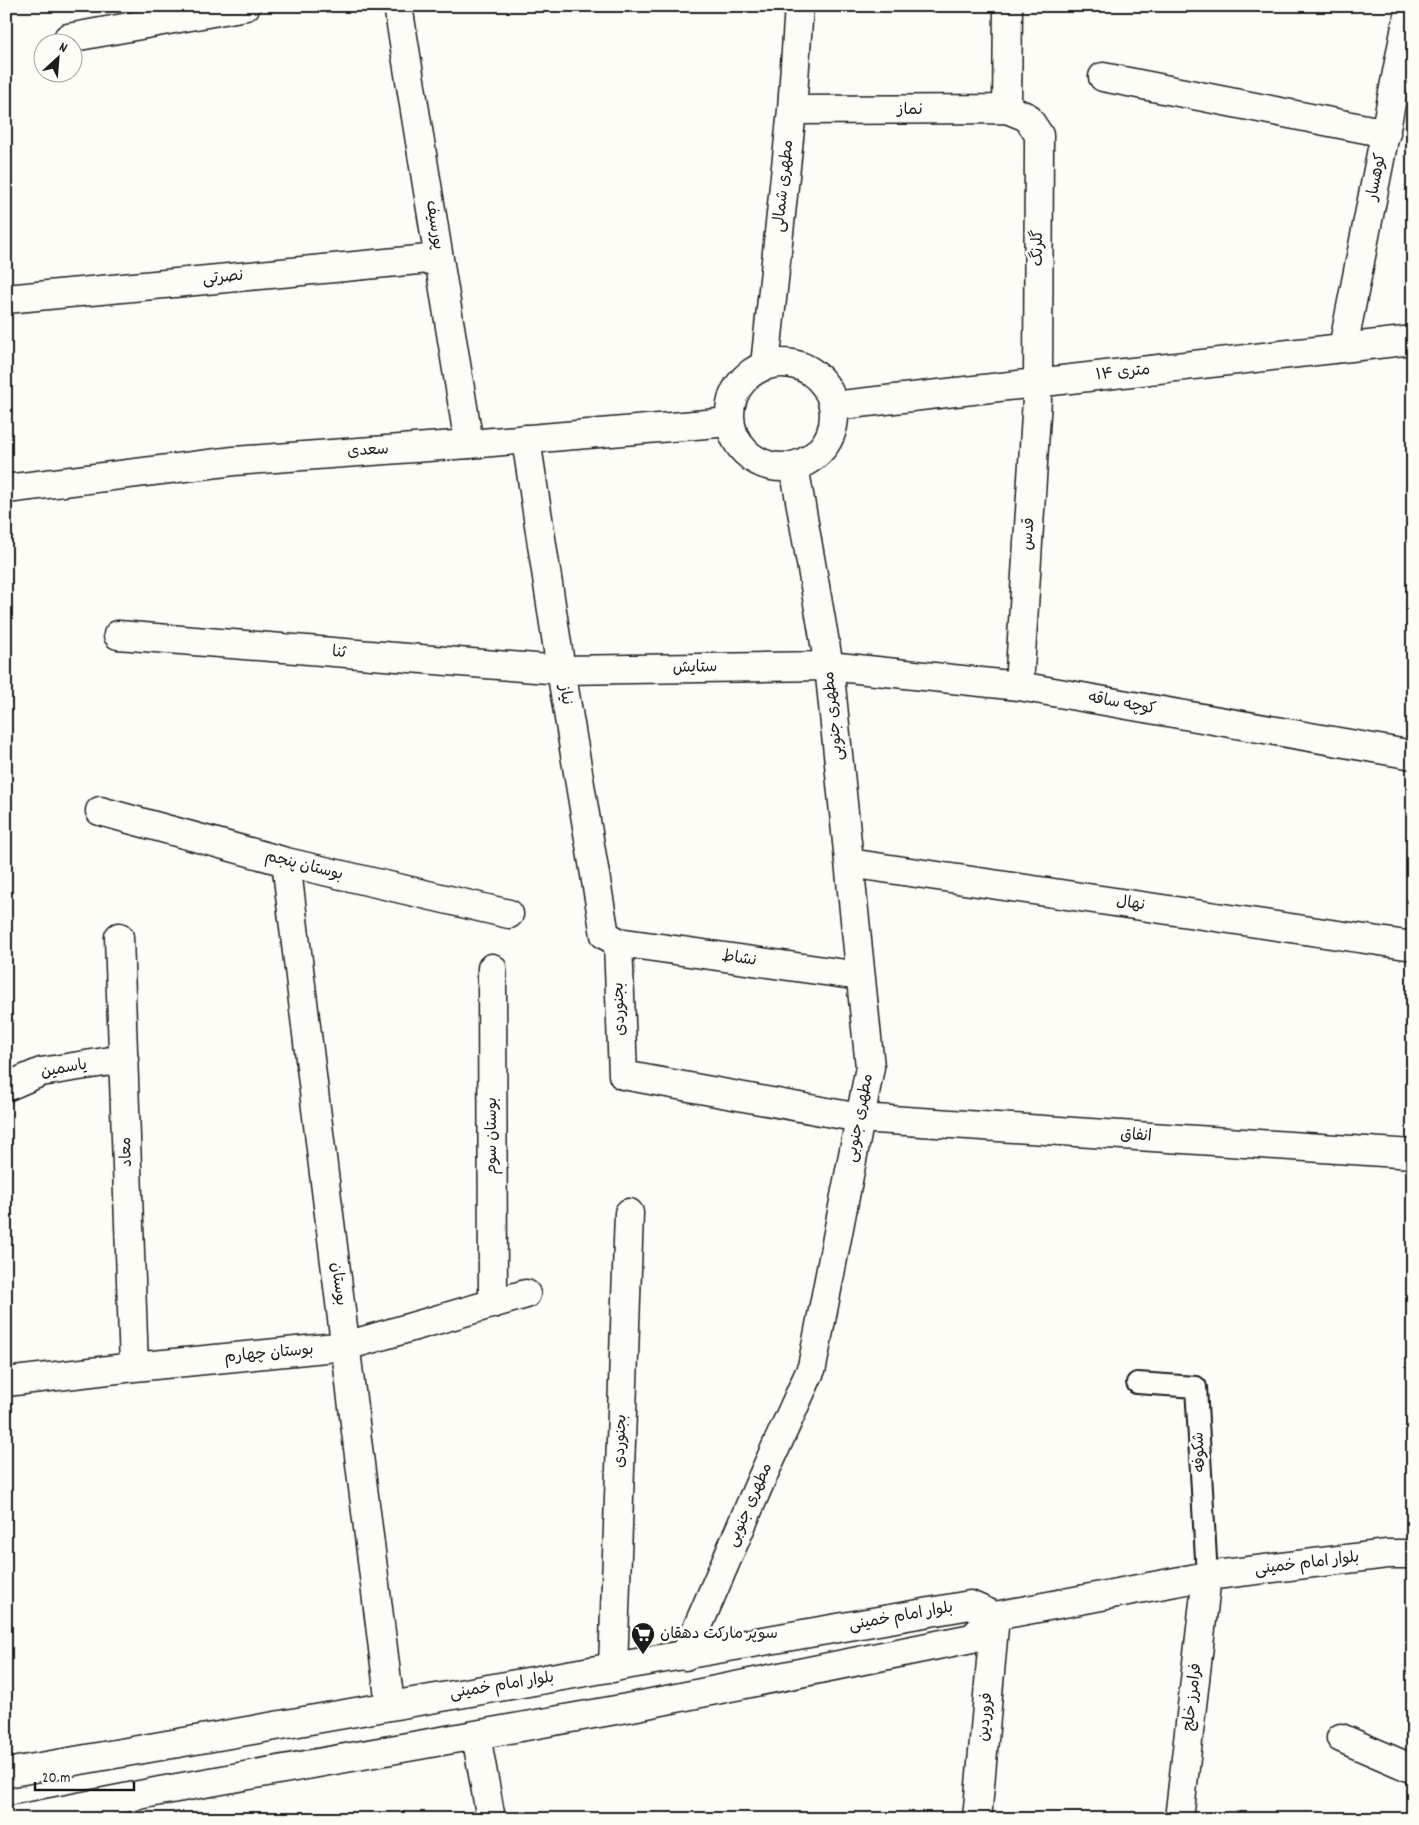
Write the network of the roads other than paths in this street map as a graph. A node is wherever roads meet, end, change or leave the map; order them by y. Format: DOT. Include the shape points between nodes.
graph roads {
  1 [pos="246,6"];
  2 [pos="398,6"];
  3 [pos="800,6"];
  4 [pos="1008,6"];
  5 [pos="1412,6"];
  6 [pos="82,35"];
  7 [pos="1103,77"];
  8 [pos="792,110"];
  9 [pos="1017,113"];
  10 [pos="1386,133"];
  11 [pos="439,258"];
  12 [pos="6,299"];
  13 [pos="1413,340"];
  14 [pos="1343,348"];
  15 [pos="765,365"];
  16 [pos="1038,383"];
  17 [pos="833,406"];
  18 [pos="730,422"];
  19 [pos="526,439"];
  20 [pos="469,444"];
  21 [pos="794,466"];
  22 [pos="6,489"];
  23 [pos="118,635"];
  24 [pos="829,666"];
  25 [pos="561,670"];
  26 [pos="1019,686"];
  27 [pos="1413,754"];
  28 [pos="100,811"];
  29 [pos="286,862"];
  30 [pos="849,862"];
  31 [pos="509,914"];
  32 [pos="119,937"];
  33 [pos="618,942"];
  34 [pos="1413,946"];
  35 [pos="492,968"];
  36 [pos="860,976"];
  37 [pos="124,1060"];
  38 [pos="623,1075"];
  39 [pos="6,1087"];
  40 [pos="860,1118"];
  41 [pos="1413,1154"];
  42 [pos="629,1213"];
  43 [pos="526,1294"];
  44 [pos="493,1304"];
  45 [pos="346,1346"];
  46 [pos="134,1367"];
  47 [pos="6,1382"];
  48 [pos="1137,1383"];
  49 [pos="1413,1554"];
  50 [pos="1207,1576"];
  51 [pos="995,1616"];
  52 [pos="685,1656"];
  53 [pos="612,1668"];
  54 [pos="390,1705"];
  55 [pos="476,1735"];
  56 [pos="1341,1738"];
  57 [pos="1413,1769"];
  58 [pos="6,1773"];
  59 [pos="18,1819"];
  60 [pos="491,1819"];
  61 [pos="977,1819"];
  62 [pos="1180,1819"];
  1 -- 6 [label="street"];
  2 -- 11 [label="street, پورسیف"];
  3 -- 8 [label="street, مطهری شمالی"];
  4 -- 9 [label="street"];
  5 -- 10 [label="street, کوهسار"];
  7 -- 10 [label="street"];
  8 -- 9 [label="street, نماز"];
  8 -- 15 [label="street, مطهری شمالی"];
  9 -- 16 [label="street, گلرنگ" via="1039,135"];
  10 -- 14 [label="street, کوهسار"];
  11 -- 12 [label="street, نصرتی"];
  11 -- 20 [label="street, پورسیف"];
  13 -- 14 [label="street, متری ۱۴"];
  14 -- 16 [label="street, متری ۱۴"];
  15 -- 17 [label="street" via="783,363 800,366 816,375 827,389"];
  15 -- 18 [label="street" via="749,374 738,387 730,404"];
  16 -- 17 [label="street, متری ۱۴"];
  16 -- 26 [label="street, قدس"];
  17 -- 21 [label="street" via="834,422 829,437 820,450"];
  18 -- 19 [label="street, سعدی"];
  18 -- 21 [label="street" via="735,438 760,462"];
  19 -- 20 [label="street, سعدی"];
  19 -- 25 [label="street, نیاز"];
  20 -- 22 [label="street, سعدی" via="234,461"];
  21 -- 24 [label="street, مطهری جنوبی"];
  23 -- 25 [label="street, ثنا"];
  24 -- 25 [label="street, ستایش"];
  24 -- 26 [label="street, کوچه ساقه"];
  24 -- 30 [label="street, مطهری جنوبی"];
  25 -- 33 [label="street, نیاز" via="604,936"];
  26 -- 27 [label="street, کوچه ساقه"];
  28 -- 29 [label="street, بوستان پنجم"];
  29 -- 31 [label="street, بوستان پنجم"];
  29 -- 45 [label="street, بوستان"];
  30 -- 34 [label="street, نهال"];
  30 -- 36 [label="street, مطهری جنوبی"];
  32 -- 37 [label="street, معاد"];
  33 -- 36 [label="street, نشاط"];
  33 -- 38 [label="street, بجنوردی"];
  35 -- 44 [label="street, بوستان سوم"];
  36 -- 40 [label="street, مطهری جنوبی" via="870,1067"];
  37 -- 39 [label="street, یاسمین" via="41,1072"];
  37 -- 46 [label="street, معاد"];
  38 -- 40 [label="street, انفاق"];
  40 -- 41 [label="street, انفاق"];
  40 -- 52 [label="street, مطهری جنوبی" via="812,1366"];
  42 -- 53 [label="street, بجنوردی"];
  43 -- 44 [label="street, بوستان چهارم"];
  44 -- 45 [label="street, بوستان چهارم"];
  45 -- 46 [label="street, بوستان چهارم"];
  45 -- 54 [label="street, بوستان"];
  46 -- 47 [label="street, بوستان چهارم"];
  48 -- 50 [label="lane, شکوفه" via="1196,1388"];
  49 -- 50 [label="street, بلوار امام خمینی" via="1387,1554"];
  50 -- 51 [label="street, بلوار امام خمینی"];
  50 -- 62 [label="street, فرامرز خلج"];
  51 -- 52 [label="street, بلوار امام خمینی" via="970,1605"];
  51 -- 55 [label="street, بلوار امام خمینی" via="972,1638"];
  51 -- 61 [label="street, فروردین"];
  52 -- 53 [label="street, بلوار امام خمینی"];
  53 -- 54 [label="street, بلوار امام خمینی"];
  54 -- 58 [label="street, بلوار امام خمینی"];
  55 -- 59 [label="street, بلوار امام خمینی" via="160,1790"];
  55 -- 60 [label="street"];
  56 -- 57 [label="street"];
}
